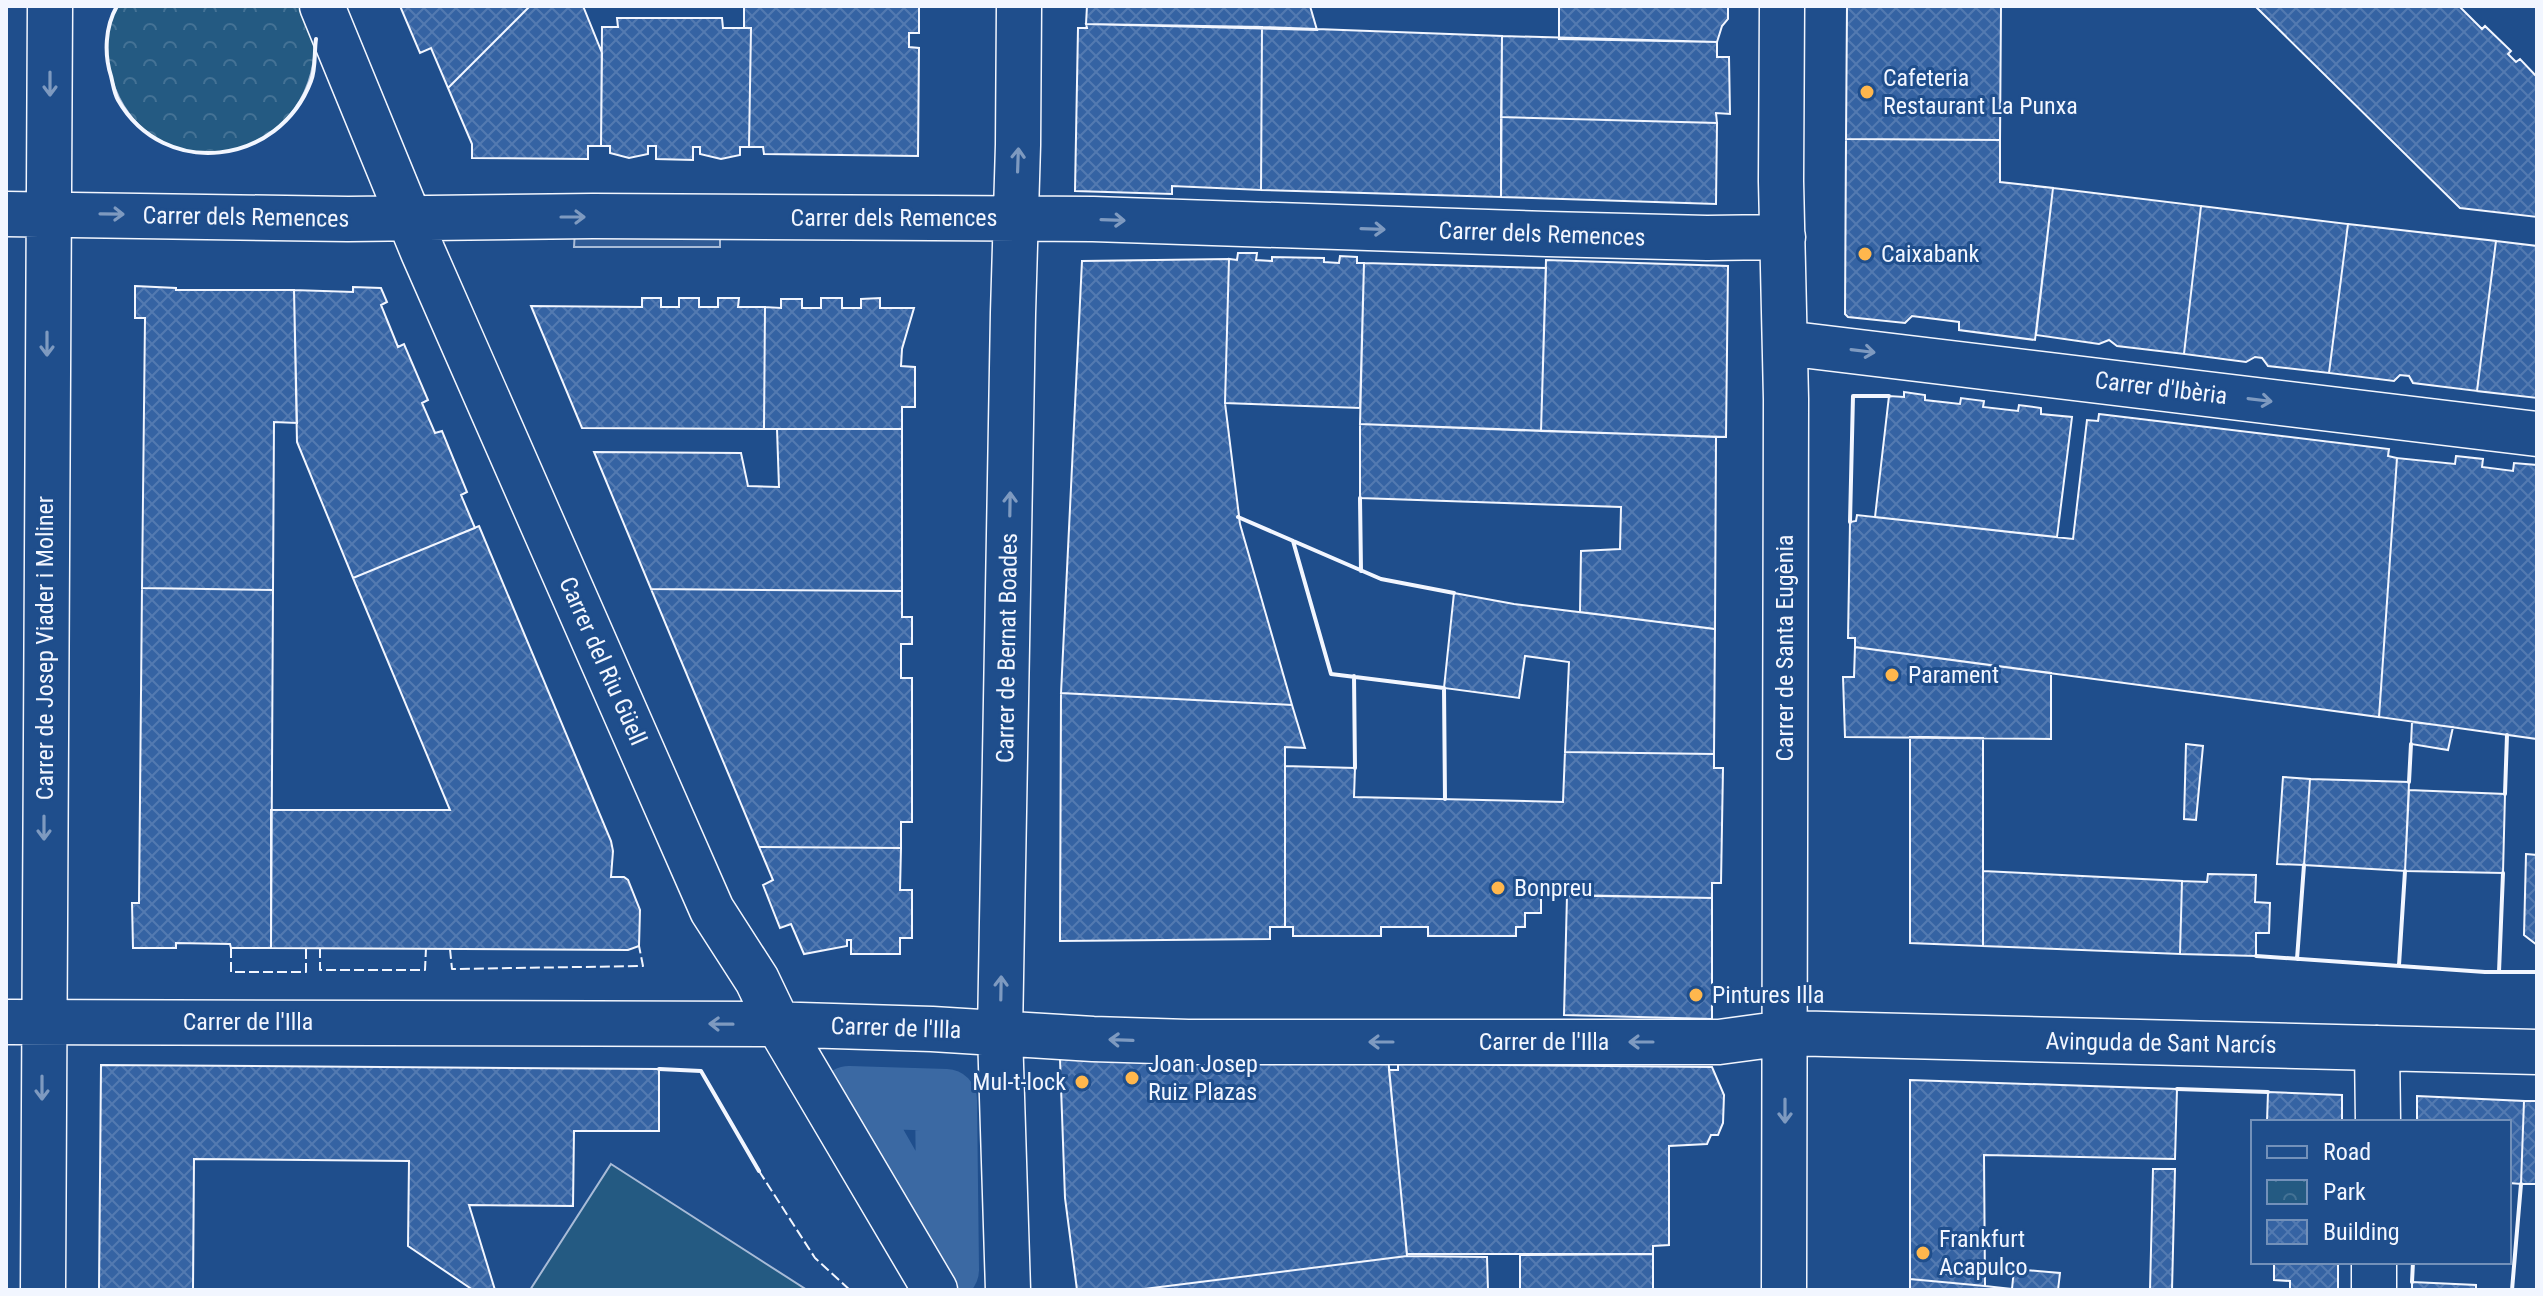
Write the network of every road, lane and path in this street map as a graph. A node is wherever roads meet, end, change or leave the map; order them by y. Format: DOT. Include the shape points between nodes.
graph roads {
  1 [pos="50,6"];
  2 [pos="322,6"];
  3 [pos="1019,6"];
  4 [pos="1782,6"];
  5 [pos="27,214"];
  6 [pos="410,218"];
  7 [pos="1016,219"];
  8 [pos="1783,237"];
  9 [pos="1785,343"];
  10 [pos="2537,434"];
  11 [pos="25,1022"];
  12 [pos="778,1024"];
  13 [pos="1000,1033"];
  14 [pos="1786,1033"];
  15 [pos="2377,1048"];
  16 [pos="2537,1052"];
  17 [pos="2378,1120"];
  18 [pos="1004,1163"];
  19 [pos="2374,1264"];
  20 [pos="43,1290"];
  21 [pos="935,1290"];
  22 [pos="1008,1290"];
  23 [pos="1038,1290"];
  24 [pos="1784,1290"];
  25 [pos="2374,1290"];
  1 -- 5 [label="street, Carrer de Josep Viader i Moliner, one-way"];
  2 -- 6 [label="street, Carrer del Riu Güell"];
  7 -- 3 [label="street, Carrer de Bernat Boades, one-way"];
  4 -- 8 [label="street, Carrer de Santa Eugènia"];
  5 -- 6 [label="street, Carrer dels Remences, one-way"];
  5 -- 11 [label="street, Carrer de Josep Viader i Moliner, one-way"];
  6 -- 7 [label="street, Carrer dels Remences, one-way"];
  6 -- 12 [label="street, Carrer del Riu Güell" via="712,910"];
  7 -- 8 [label="street, Carrer dels Remences, one-way"];
  13 -- 7 [label="street, Carrer de Bernat Boades, one-way"];
  8 -- 9 [label="street, Carrer de Santa Eugènia"];
  9 -- 10 [label="street, Carrer d'Ibèria, one-way"];
  9 -- 14 [label="street, Carrer de Santa Eugènia"];
  12 -- 11 [label="street, Carrer de l'Illa, one-way"];
  11 -- 20 [label="street, Carrer de Josep Viader i Moliner, one-way"];
  12 -- 13 [label="street, Carrer de l'Illa"];
  12 -- 21 [label="street, Carrer del Riu Güell"];
  14 -- 13 [label="street, Carrer de l'Illa, one-way" via="1719,1042 1188,1042"];
  13 -- 18 [label="street, Carrer de Bernat Boades"];
  14 -- 15 [label="street, Avinguda de Sant Narcís"];
  14 -- 24 [label="street, Carrer de Santa Eugènia, one-way"];
  15 -- 16 [label="street, Avinguda de Sant Narcís"];
  15 -- 17 [label="street"];
  18 -- 22 [label="street, Carrer de Bernat Boades"];
  18 -- 23 [label="street"];
  19 -- 25 [label="street"];
}
